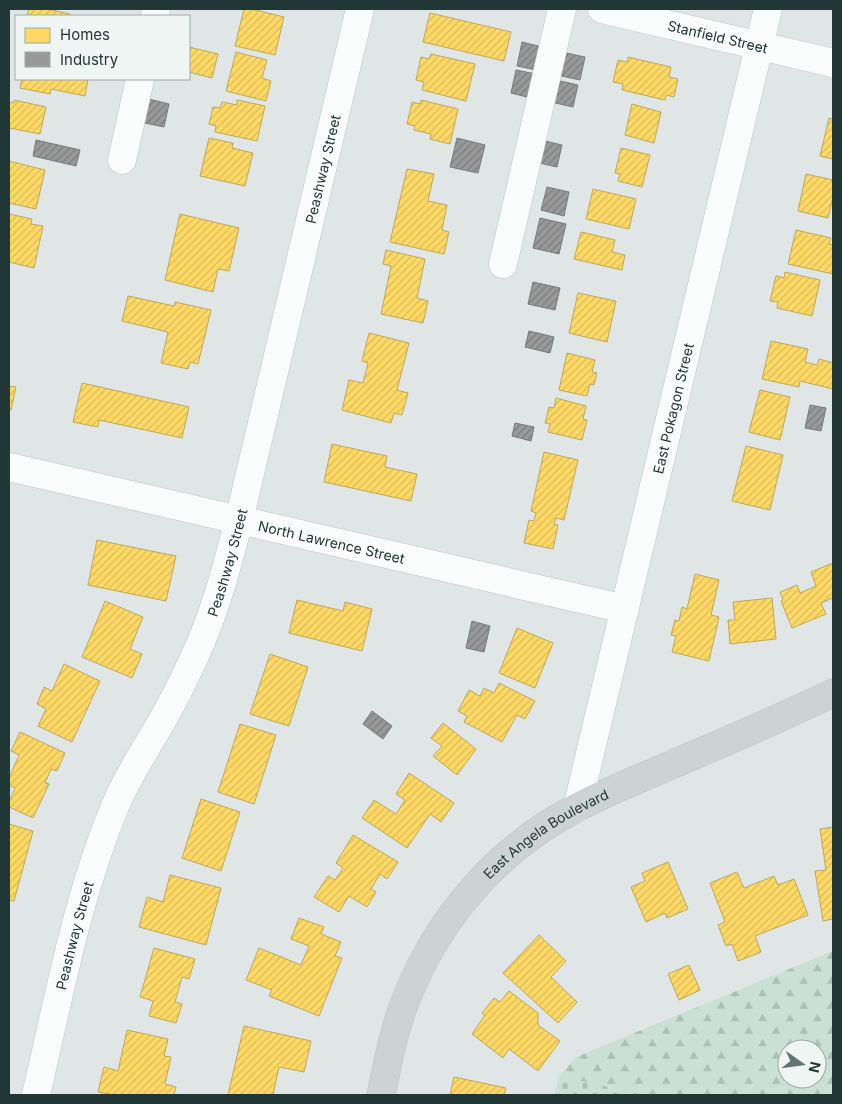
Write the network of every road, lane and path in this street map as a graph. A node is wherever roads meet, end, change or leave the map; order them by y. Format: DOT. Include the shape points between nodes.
graph roads {
  1 [pos="360,9"];
  2 [pos="562,9"];
  3 [pos="602,9"];
  4 [pos="768,9"];
  5 [pos="759,46"];
  6 [pos="833,63"];
  7 [pos="140,80"];
  8 [pos="122,160"];
  9 [pos="503,264"];
  10 [pos="9,467"];
  11 [pos="239,520"];
  12 [pos="625,609"];
  13 [pos="833,693"];
  14 [pos="577,808"];
  15 [pos="36,1095"];
  16 [pos="381,1095"];
  1 -- 11 [label="street, Peashway Street"];
  2 -- 9 [label="street"];
  3 -- 5 [label="street, Stanfield Street"];
  4 -- 5 [label="street, East Pokagon Street"];
  5 -- 6 [label="street, Stanfield Street"];
  5 -- 12 [label="street, East Pokagon Street"];
  7 -- 8 [label="street"];
  10 -- 11 [label="street, North Lawrence Street"];
  11 -- 12 [label="street, North Lawrence Street"];
  11 -- 15 [label="street, Peashway Street" via="220,589 194,659 131,773 89,876"];
  12 -- 14 [label="street, East Pokagon Street"];
  13 -- 14 [label="main road, East Angela Boulevard"];
  14 -- 16 [label="main road, East Angela Boulevard" via="524,842 496,865 444,926 427,953 407,997"];
}
